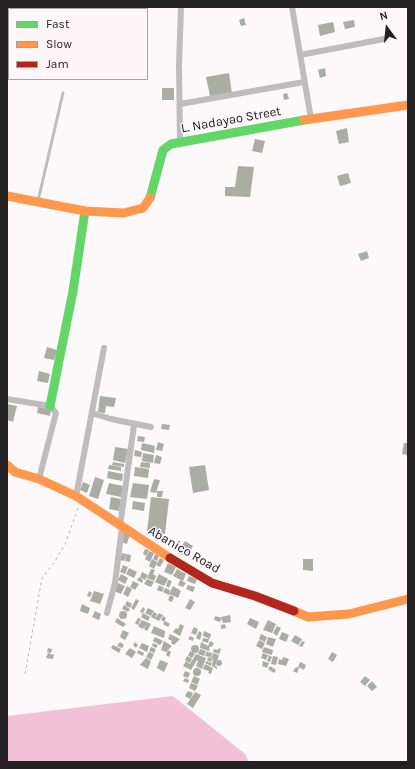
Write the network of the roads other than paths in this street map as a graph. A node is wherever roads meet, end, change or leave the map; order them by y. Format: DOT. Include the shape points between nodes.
graph roads {
  1 [pos="181,7"];
  2 [pos="292,7"];
  3 [pos="384,39"];
  4 [pos="300,55"];
  5 [pos="304,82"];
  6 [pos="63,93"];
  7 [pos="180,104"];
  8 [pos="408,105"];
  9 [pos="311,119"];
  10 [pos="180,141"];
  11 [pos="7,196"];
  12 [pos="38,202"];
  13 [pos="85,211"];
  14 [pos="104,348"];
  15 [pos="7,399"];
  16 [pos="50,406"];
  17 [pos="92,413"];
  18 [pos="134,425"];
  19 [pos="151,427"];
  20 [pos="7,465"];
  21 [pos="39,479"];
  22 [pos="79,498"];
  23 [pos="121,527"];
  24 [pos="408,599"];
  25 [pos="107,614"];
  1 -- 7 [label="street"];
  2 -- 4 [label="street"];
  3 -- 4 [label="street"];
  4 -- 5 [label="street"];
  5 -- 7 [label="street"];
  5 -- 9 [label="street"];
  6 -- 12 [label="lane"];
  7 -- 10 [label="street"];
  8 -- 9 [label="street, L. Nadayao Street"];
  9 -- 10 [label="street, L. Nadayao Street"];
  10 -- 13 [label="street, L. Nadayao Street" via="163,150 150,198 143,208 124,213"];
  11 -- 12 [label="street, L. Nadayao Street"];
  12 -- 13 [label="street, L. Nadayao Street"];
  13 -- 16 [label="street" via="73,291"];
  14 -- 17 [label="street"];
  15 -- 16 [label="street"];
  16 -- 21 [label="street" via="57,415"];
  17 -- 18 [label="street"];
  17 -- 22 [label="street"];
  18 -- 19 [label="street"];
  18 -- 23 [label="street"];
  20 -- 21 [label="street, Abanico Road" via="15,472"];
  21 -- 22 [label="street, Abanico Road"];
  22 -- 23 [label="street, Abanico Road"];
  23 -- 24 [label="street, Abanico Road" via="212,583 255,596 308,617 349,614"];
  23 -- 25 [label="street" via="115,583"];
}
